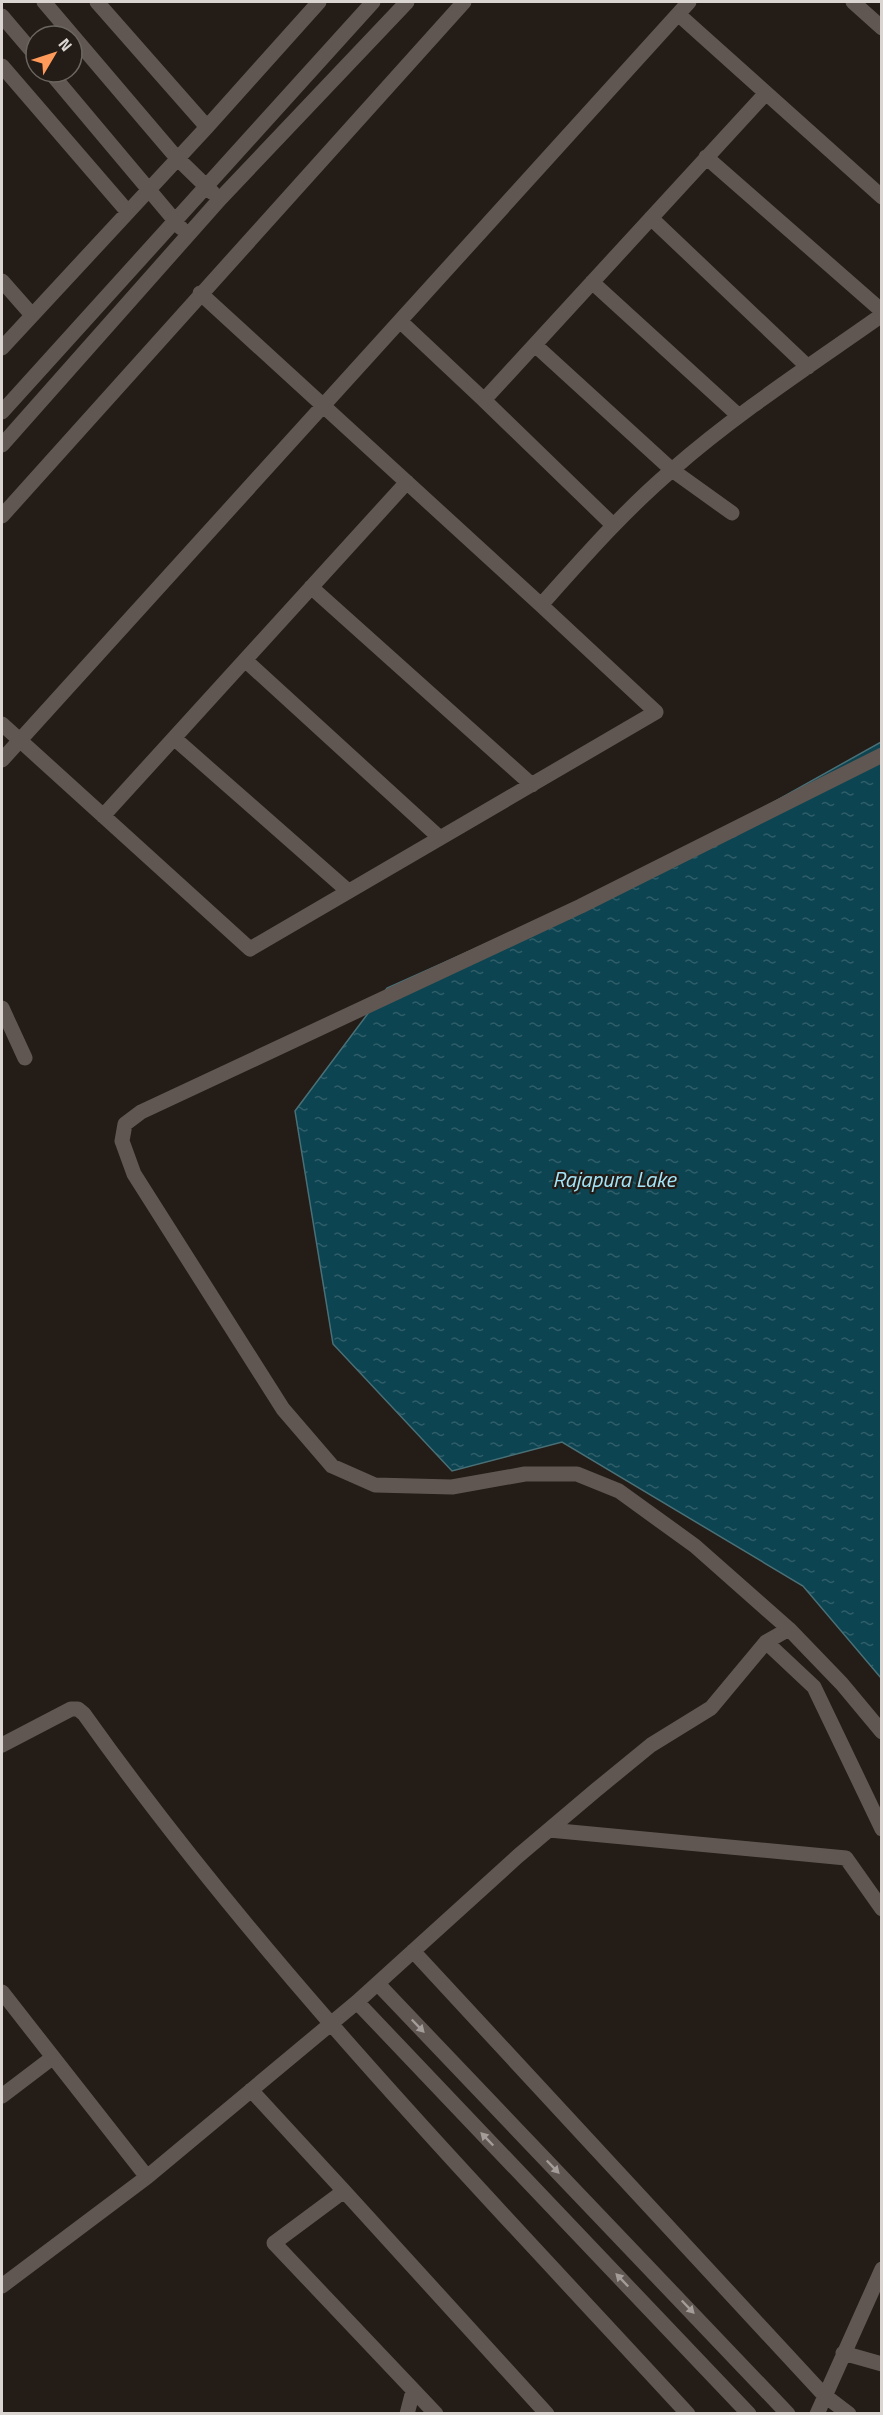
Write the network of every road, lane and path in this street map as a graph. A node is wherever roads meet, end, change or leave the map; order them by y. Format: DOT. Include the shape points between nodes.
graph roads {
  1 [pos="44,2"];
  2 [pos="97,2"];
  3 [pos="373,2"];
  4 [pos="407,2"];
  5 [pos="464,2"];
  6 [pos="689,2"];
  7 [pos="854,2"];
  8 [pos="316,3"];
  9 [pos="678,14"];
  10 [pos="2,16"];
  11 [pos="882,28"];
  12 [pos="24,42"];
  13 [pos="2,66"];
  14 [pos="60,84"];
  15 [pos="766,93"];
  16 [pos="207,127"];
  17 [pos="706,157"];
  18 [pos="176,158"];
  19 [pos="205,187"];
  20 [pos="149,188"];
  21 [pos="882,197"];
  22 [pos="220,199"];
  23 [pos="127,211"];
  24 [pos="651,218"];
  25 [pos="175,220"];
  26 [pos="187,236"];
  27 [pos="2,281"];
  28 [pos="592,282"];
  29 [pos="200,293"];
  30 [pos="882,313"];
  31 [pos="32,315"];
  32 [pos="400,321"];
  33 [pos="535,345"];
  34 [pos="2,348"];
  35 [pos="808,367"];
  36 [pos="484,400"];
  37 [pos="322,406"];
  38 [pos="2,412"];
  39 [pos="739,416"];
  40 [pos="2,445"];
  41 [pos="672,470"];
  42 [pos="407,482"];
  43 [pos="732,513"];
  44 [pos="2,516"];
  45 [pos="613,525"];
  46 [pos="311,587"];
  47 [pos="541,605"];
  48 [pos="245,660"];
  49 [pos="2,724"];
  50 [pos="174,738"];
  51 [pos="20,740"];
  52 [pos="882,755"];
  53 [pos="2,760"];
  54 [pos="531,785"];
  55 [pos="103,816"];
  56 [pos="440,838"];
  57 [pos="348,891"];
  58 [pos="2,1008"];
  59 [pos="25,1058"];
  60 [pos="789,1629"];
  61 [pos="766,1642"];
  62 [pos="882,1732"];
  63 [pos="2,1745"];
  64 [pos="882,1829"];
  65 [pos="549,1830"];
  66 [pos="882,1909"];
  67 [pos="413,1951"];
  68 [pos="378,1983"];
  69 [pos="2,1992"];
  70 [pos="357,2002"];
  71 [pos="330,2025"];
  72 [pos="52,2058"];
  73 [pos="251,2090"];
  74 [pos="2,2096"];
  75 [pos="147,2177"];
  76 [pos="344,2191"];
  77 [pos="882,2269"];
  78 [pos="2,2286"];
  79 [pos="843,2353"];
  80 [pos="882,2364"];
  81 [pos="413,2391"];
  82 [pos="825,2395"];
  83 [pos="747,2412"];
  84 [pos="407,2414"];
  85 [pos="436,2414"];
  86 [pos="547,2414"];
  87 [pos="688,2414"];
  88 [pos="788,2414"];
  89 [pos="817,2414"];
  90 [pos="849,2414"];
  1 -- 18 [label="street"];
  2 -- 16 [label="street"];
  3 -- 19 [label="street"];
  4 -- 22 [label="street"];
  5 -- 29 [label="street"];
  6 -- 9 [label="street"];
  7 -- 11 [label="street"];
  8 -- 16 [label="street"];
  9 -- 15 [label="street"];
  9 -- 32 [label="street"];
  10 -- 12 [label="street"];
  13 -- 23 [label="street"];
  14 -- 20 [label="street"];
  15 -- 17 [label="street"];
  15 -- 21 [label="street"];
  16 -- 18 [label="street"];
  17 -- 24 [label="street"];
  17 -- 30 [label="street"];
  18 -- 19 [label="street"];
  18 -- 20 [label="street"];
  19 -- 22 [label="street"];
  19 -- 25 [label="street"];
  20 -- 23 [label="street"];
  20 -- 25 [label="street"];
  22 -- 26 [label="street"];
  23 -- 31 [label="street"];
  24 -- 28 [label="street"];
  24 -- 35 [label="street"];
  25 -- 26 [label="street"];
  25 -- 38 [label="street"];
  26 -- 40 [label="street"];
  27 -- 31 [label="street"];
  28 -- 33 [label="street"];
  28 -- 39 [label="street"];
  29 -- 37 [label="street"];
  29 -- 44 [label="street"];
  30 -- 35 [label="street"];
  31 -- 34 [label="street"];
  32 -- 36 [label="street"];
  32 -- 37 [label="street"];
  33 -- 36 [label="street"];
  33 -- 41 [label="street"];
  35 -- 39 [label="street"];
  36 -- 45 [label="street"];
  37 -- 42 [label="street"];
  37 -- 51 [label="street"];
  39 -- 41 [label="street"];
  41 -- 43 [label="street"];
  41 -- 45 [label="street"];
  42 -- 46 [label="street"];
  42 -- 47 [label="street"];
  45 -- 47 [label="street"];
  46 -- 48 [label="street"];
  46 -- 54 [label="street"];
  47 -- 54 [label="street" via="656,712"];
  48 -- 50 [label="street"];
  48 -- 56 [label="street"];
  49 -- 51 [label="street"];
  50 -- 55 [label="street"];
  50 -- 57 [label="street"];
  51 -- 53 [label="street"];
  51 -- 55 [label="street"];
  52 -- 60 [label="street" via="581,906 141,1112 125,1124 122,1141 134,1174 283,1409 332,1466 375,1485 452,1487 525,1474 577,1474 619,1491 695,1546"];
  54 -- 56 [label="street"];
  55 -- 57 [label="street" via="250,949"];
  56 -- 57 [label="street"];
  58 -- 59 [label="street"];
  60 -- 61 [label="street"];
  60 -- 62 [label="street"];
  61 -- 64 [label="street" via="814,1687"];
  61 -- 65 [label="street" via="711,1708 651,1745"];
  63 -- 71 [label="street" via="78,1709 226,1902"];
  65 -- 66 [label="street" via="846,1858"];
  65 -- 67 [label="street"];
  67 -- 68 [label="street"];
  67 -- 82 [label="street"];
  68 -- 70 [label="street"];
  68 -- 88 [label="street, one-way"];
  69 -- 72 [label="street"];
  70 -- 71 [label="street"];
  83 -- 70 [label="street, one-way"];
  71 -- 73 [label="street"];
  71 -- 87 [label="street"];
  72 -- 74 [label="street"];
  72 -- 75 [label="street"];
  73 -- 75 [label="street"];
  73 -- 76 [label="street"];
  75 -- 78 [label="street"];
  76 -- 81 [label="street" via="274,2242"];
  76 -- 86 [label="street"];
  77 -- 79 [label="street"];
  79 -- 80 [label="street"];
  79 -- 82 [label="street"];
  81 -- 84 [label="street"];
  81 -- 85 [label="street"];
  82 -- 89 [label="street"];
  82 -- 90 [label="street"];
}
